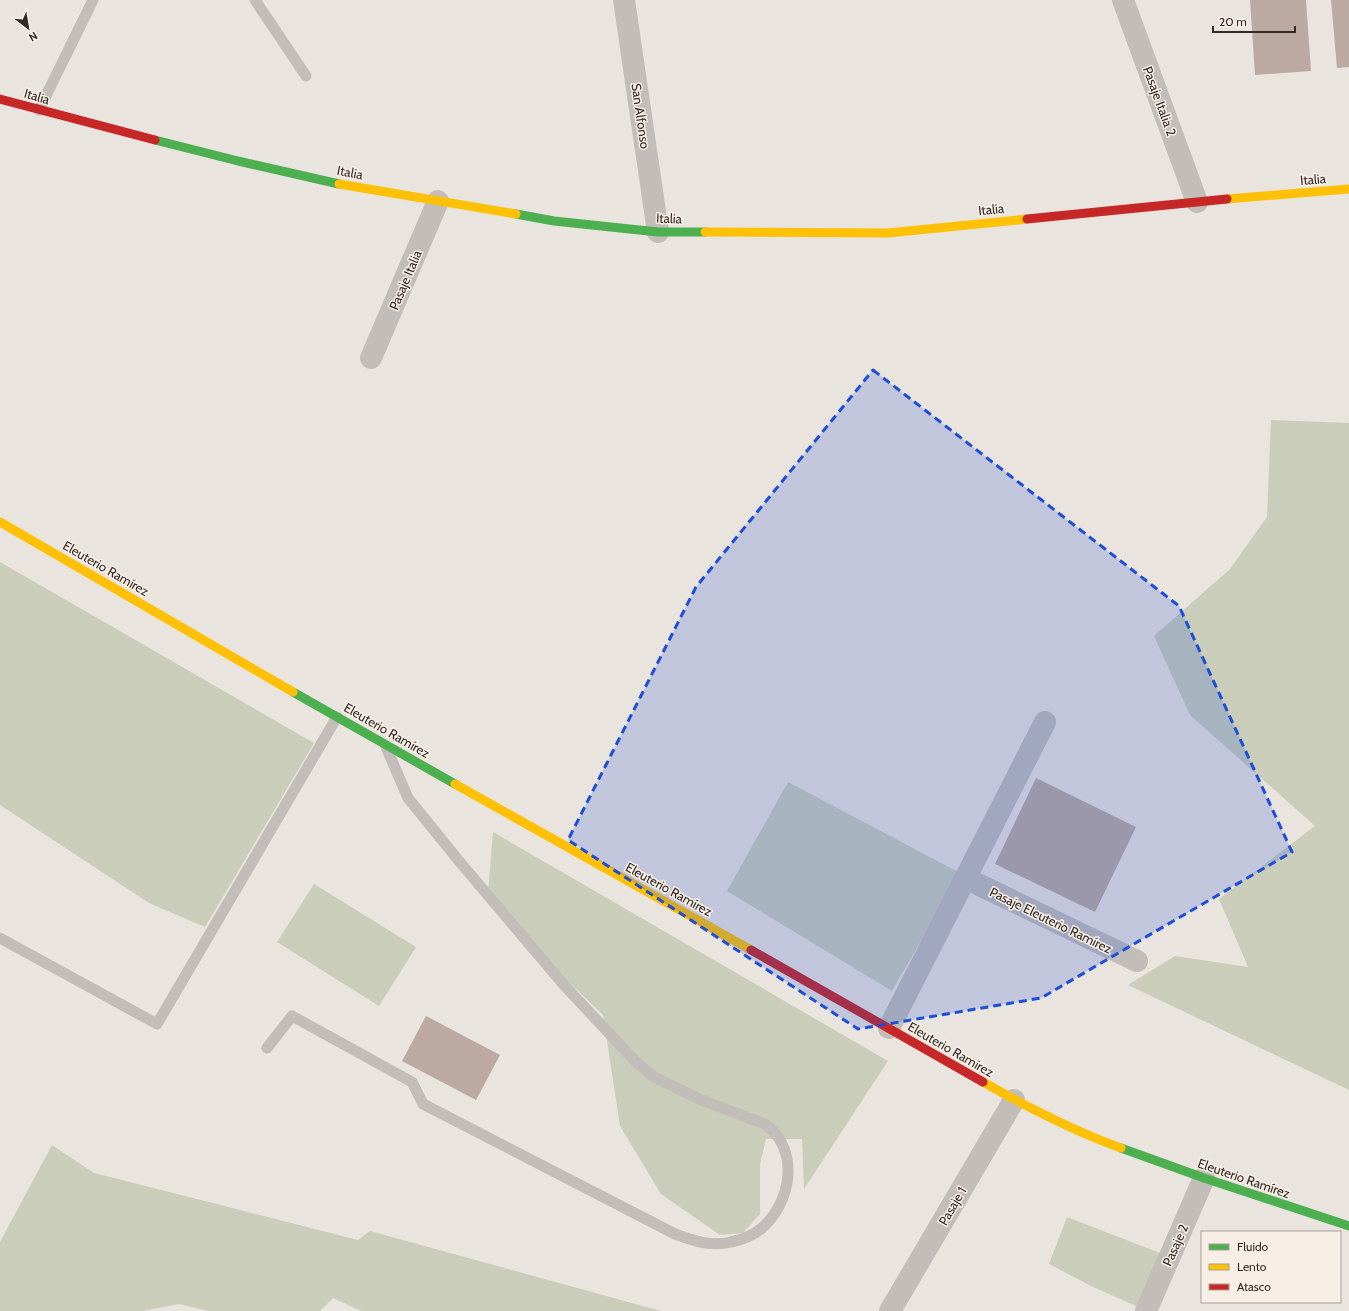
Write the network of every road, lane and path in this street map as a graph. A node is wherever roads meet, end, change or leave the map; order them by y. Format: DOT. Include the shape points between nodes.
graph roads {
  1 [pos="93,0"];
  2 [pos="255,0"];
  3 [pos="624,0"];
  4 [pos="1123,0"];
  5 [pos="306,76"];
  6 [pos="0,98"];
  7 [pos="39,110"];
  8 [pos="1349,189"];
  9 [pos="438,201"];
  10 [pos="1197,202"];
  11 [pos="658,232"];
  12 [pos="372,358"];
  13 [pos="0,522"];
  14 [pos="337,717"];
  15 [pos="1046,722"];
  16 [pos="384,744"];
  17 [pos="965,878"];
  18 [pos="0,938"];
  19 [pos="1137,961"];
  20 [pos="889,1028"];
  21 [pos="267,1048"];
  22 [pos="1014,1100"];
  23 [pos="1204,1178"];
  24 [pos="1349,1226"];
  25 [pos="890,1311"];
  26 [pos="1146,1311"];
  1 -- 7 [label="lane"];
  2 -- 5 [label="lane"];
  3 -- 11 [label="street, San Alfonso"];
  4 -- 10 [label="street, Pasaje Italia 2"];
  6 -- 7 [label="street, Italia"];
  7 -- 9 [label="street, Italia" via="238,161 340,184"];
  8 -- 10 [label="street, Italia"];
  9 -- 11 [label="street, Italia" via="554,221"];
  9 -- 12 [label="street, Pasaje Italia"];
  10 -- 11 [label="street, Italia" via="888,233"];
  13 -- 14 [label="street, Eleuterio Ramírez"];
  14 -- 16 [label="street, Eleuterio Ramírez"];
  14 -- 18 [label="lane" via="157,1024"];
  15 -- 17 [label="street"];
  16 -- 20 [label="street, Eleuterio Ramírez"];
  16 -- 21 [label="lane" via="408,798 563,984 635,1061 654,1077 699,1099 765,1124 773,1130 786,1153 788,1166 788,1182 783,1198 769,1221 746,1237 720,1244 696,1241 661,1227 422,1104 412,1082 292,1016"];
  17 -- 19 [label="street, Pasaje Eleuterio Ramírez"];
  17 -- 20 [label="street"];
  20 -- 22 [label="street, Eleuterio Ramírez"];
  22 -- 23 [label="street, Eleuterio Ramírez" via="1102,1142"];
  22 -- 25 [label="street, Pasaje 1"];
  23 -- 24 [label="street, Eleuterio Ramírez"];
  23 -- 26 [label="street, Pasaje 2"];
}
